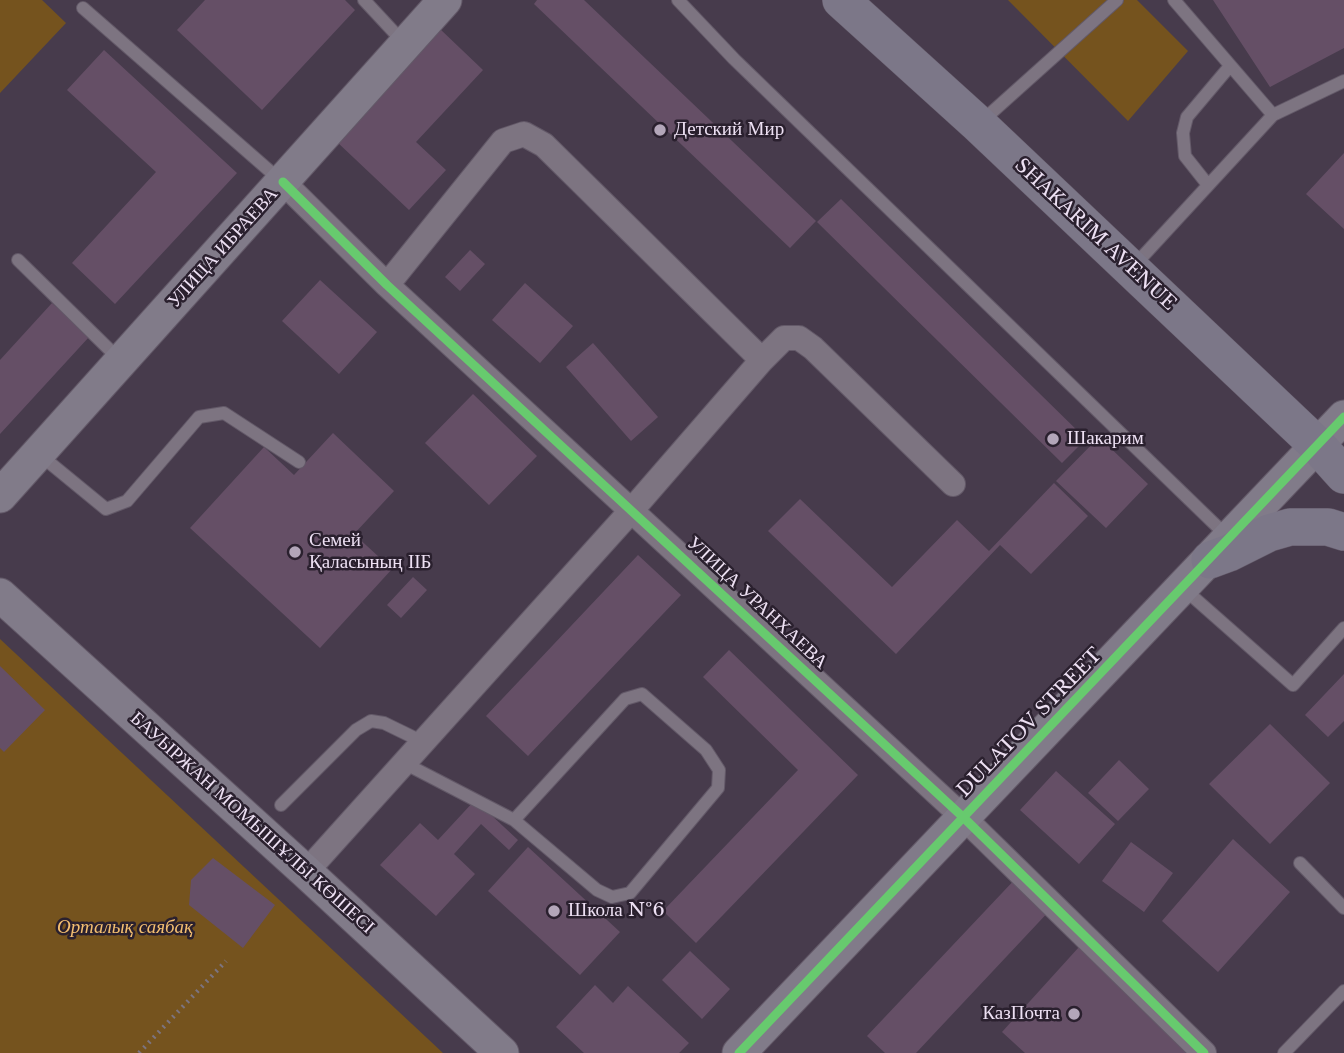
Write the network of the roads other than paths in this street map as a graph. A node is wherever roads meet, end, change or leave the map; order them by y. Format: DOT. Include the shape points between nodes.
graph roads {
  1 [pos="364,0"];
  2 [pos="445,0"];
  3 [pos="678,0"];
  4 [pos="841,0"];
  5 [pos="1117,0"];
  6 [pos="1174,0"];
  7 [pos="83,8"];
  8 [pos="405,43"];
  9 [pos="1230,66"];
  10 [pos="1344,81"];
  11 [pos="1273,115"];
  12 [pos="978,124"];
  13 [pos="283,182"];
  14 [pos="1208,185"];
  15 [pos="18,260"];
  16 [pos="1130,269"];
  17 [pos="387,285"];
  18 [pos="120,360"];
  19 [pos="762,360"];
  20 [pos="1344,417"];
  21 [pos="1317,445"];
  22 [pos="39,454"];
  23 [pos="299,462"];
  24 [pos="1344,475"];
  25 [pos="953,484"];
  26 [pos="0,496"];
  27 [pos="631,512"];
  28 [pos="1344,532"];
  29 [pos="1220,549"];
  30 [pos="1183,588"];
  31 [pos="0,596"];
  32 [pos="1344,628"];
  33 [pos="423,742"];
  34 [pos="404,763"];
  35 [pos="281,805"];
  36 [pos="964,818"];
  37 [pos="514,820"];
  38 [pos="1300,863"];
  39 [pos="306,872"];
  40 [pos="1344,908"];
  41 [pos="1344,991"];
  42 [pos="502,1053"];
  43 [pos="739,1053"];
  44 [pos="1204,1053"];
  45 [pos="1284,1053"];
  1 -- 8 [label="lane"];
  2 -- 8 [label="street, УЛИЦА ИБРАЕВА"];
  3 -- 29 [label="lane"];
  4 -- 12 [label="main road, SHAKARIM AVENUE"];
  5 -- 12 [label="lane"];
  6 -- 9 [label="lane"];
  7 -- 13 [label="lane"];
  8 -- 13 [label="street, УЛИЦА ИБРАЕВА"];
  9 -- 11 [label="lane"];
  9 -- 14 [label="lane" via="1187,117 1183,133 1185,156"];
  10 -- 11 [label="lane"];
  11 -- 14 [label="lane"];
  12 -- 16 [label="main road, SHAKARIM AVENUE"];
  13 -- 17 [label="street, УЛИЦА УРАНХАЕВА"];
  13 -- 18 [label="street, УЛИЦА ИБРАЕВА"];
  14 -- 16 [label="lane"];
  15 -- 18 [label="lane"];
  16 -- 21 [label="main road, SHAKARIM AVENUE"];
  17 -- 19 [label="street" via="503,141 524,134 544,145"];
  17 -- 27 [label="street, УЛИЦА УРАНХАЕВА"];
  18 -- 22 [label="street, УЛИЦА ИБРАЕВА"];
  19 -- 25 [label="street" via="784,338 799,338"];
  19 -- 27 [label="street"];
  20 -- 21 [label="street, DULATOV STREET"];
  21 -- 24 [label="main road, SHAKARIM AVENUE"];
  21 -- 29 [label="street, DULATOV STREET"];
  22 -- 23 [label="lane" via="106,509 127,500 199,417 224,413"];
  22 -- 26 [label="street, УЛИЦА ИБРАЕВА"];
  27 -- 33 [label="street"];
  27 -- 36 [label="street, УЛИЦА УРАНХАЕВА"];
  28 -- 29 [label="main road" via="1328,527 1290,527 1229,553"];
  29 -- 30 [label="street, DULATOV STREET"];
  30 -- 32 [label="lane" via="1293,685"];
  30 -- 36 [label="street, DULATOV STREET"];
  31 -- 39 [label="street, БАУЫРЖАН МОМЫШҰЛЫ КӨШЕСІ"];
  33 -- 34 [label="street"];
  33 -- 35 [label="lane" via="371,721 356,730"];
  34 -- 37 [label="lane"];
  34 -- 39 [label="street"];
  36 -- 43 [label="street, DULATOV STREET"];
  36 -- 44 [label="street, УЛИЦА УРАНХАЕВА"];
  37 -- 37 [label="lane" via="597,890 612,897 630,893 718,788 719,770 706,750 642,694 625,699"];
  38 -- 40 [label="lane"];
  39 -- 42 [label="street, БАУЫРЖАН МОМЫШҰЛЫ КӨШЕСІ"];
  41 -- 45 [label="lane"];
}
